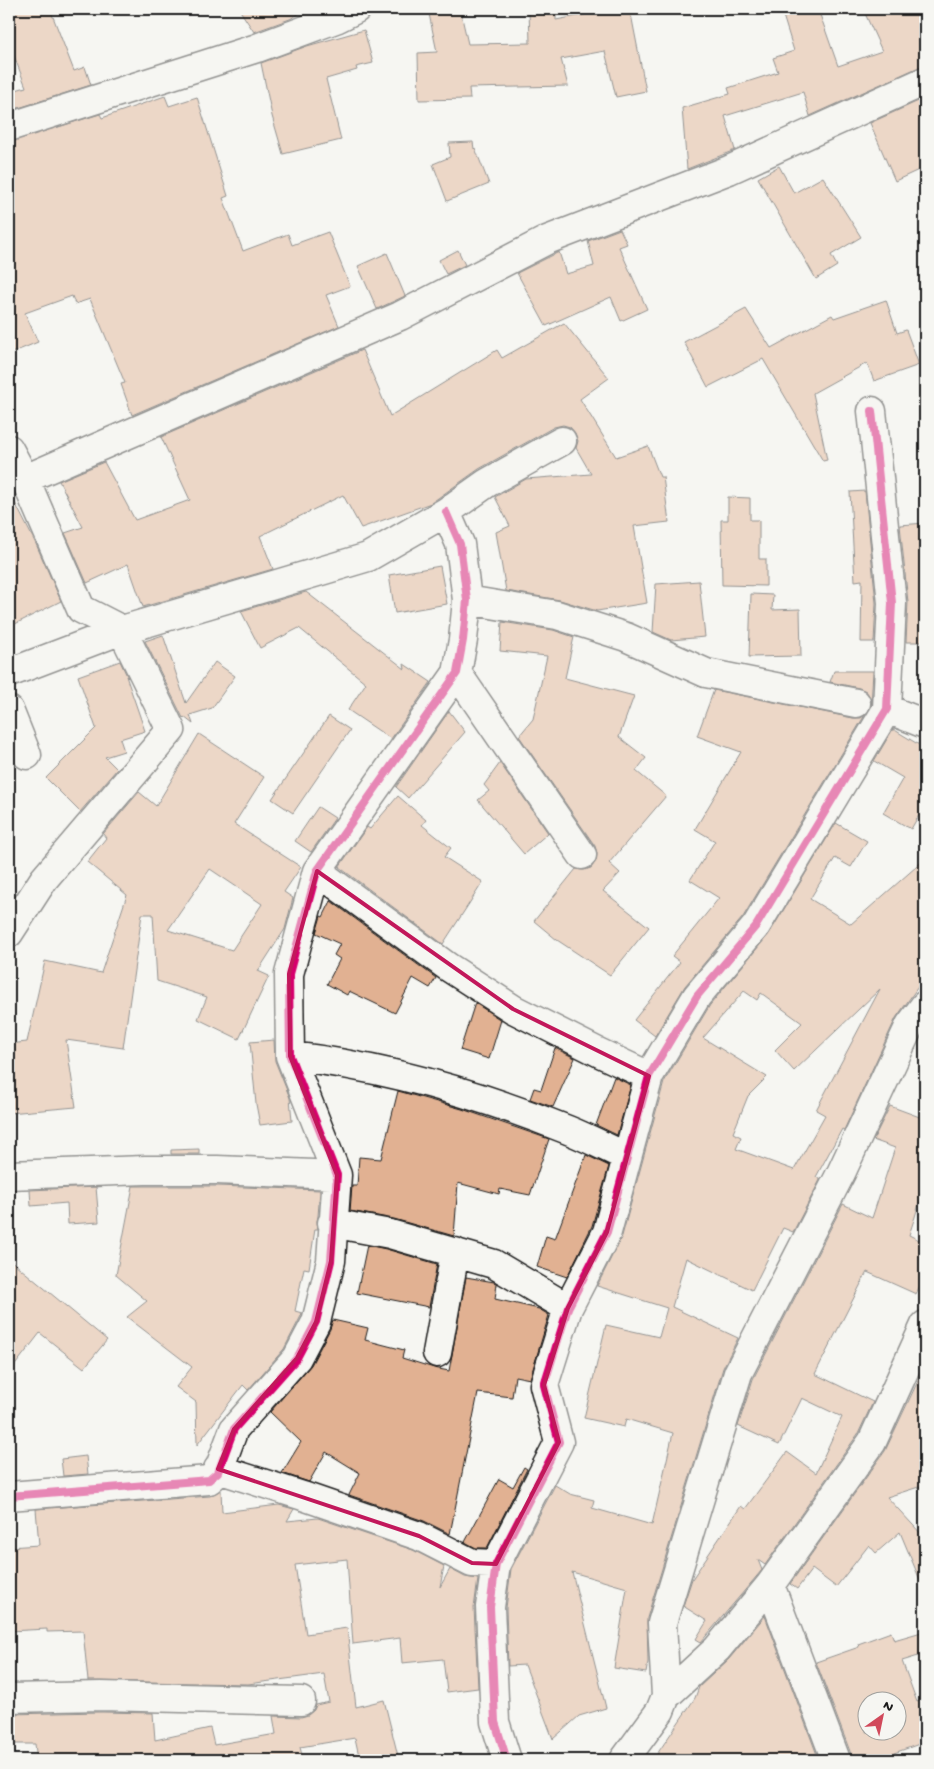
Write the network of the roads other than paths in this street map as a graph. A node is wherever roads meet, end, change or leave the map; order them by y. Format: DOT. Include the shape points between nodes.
graph roads {
  1 [pos="356,9"];
  2 [pos="925,82"];
  3 [pos="9,127"];
  4 [pos="872,411"];
  5 [pos="562,441"];
  6 [pos="9,449"];
  7 [pos="25,479"];
  8 [pos="446,512"];
  9 [pos="467,600"];
  10 [pos="122,630"];
  11 [pos="9,673"];
  12 [pos="456,673"];
  13 [pos="856,703"];
  14 [pos="887,709"];
  15 [pos="9,710"];
  16 [pos="925,724"];
  17 [pos="27,755"];
  18 [pos="582,855"];
  19 [pos="317,871"];
  20 [pos="9,933"];
  21 [pos="925,1005"];
  22 [pos="290,1056"];
  23 [pos="649,1076"];
  24 [pos="627,1157"];
  25 [pos="9,1175"];
  26 [pos="337,1175"];
  27 [pos="332,1223"];
  28 [pos="455,1252"];
  29 [pos="568,1308"];
  30 [pos="925,1325"];
  31 [pos="437,1353"];
  32 [pos="218,1469"];
  33 [pos="9,1496"];
  34 [pos="496,1564"];
  35 [pos="770,1585"];
  36 [pos="666,1696"];
  37 [pos="9,1698"];
  38 [pos="301,1701"];
  39 [pos="507,1760"];
  40 [pos="624,1760"];
  41 [pos="836,1760"];
  1 -- 3 [label="street" via="257,48"];
  2 -- 7 [label="street" via="729,170 547,240 400,316"];
  4 -- 14 [label="street" via="892,604"];
  5 -- 8 [label="street" via="487,483"];
  6 -- 7 [label="street"];
  7 -- 10 [label="street" via="81,609"];
  8 -- 9 [label="street" via="460,544"];
  8 -- 10 [label="street" via="368,557"];
  9 -- 12 [label="street"];
  9 -- 13 [label="street" via="556,616 626,637 706,673"];
  10 -- 11 [label="street"];
  10 -- 20 [label="street" via="171,730 44,879"];
  12 -- 18 [label="street"];
  12 -- 19 [label="street"];
  14 -- 16 [label="street"];
  14 -- 23 [label="street" via="756,926 697,996"];
  15 -- 17 [label="street"];
  19 -- 22 [label="street" via="288,974"];
  19 -- 23 [label="street" via="448,967 513,1009"];
  21 -- 36 [label="street" via="910,1025 841,1173 738,1372 662,1623"];
  22 -- 24 [label="street" via="419,1079 569,1130"];
  22 -- 26 [label="street"];
  23 -- 24 [label="street"];
  24 -- 29 [label="street" via="607,1232"];
  25 -- 26 [label="street" via="145,1170"];
  26 -- 27 [label="street"];
  27 -- 28 [label="street" via="390,1234"];
  27 -- 32 [label="street" via="330,1261 316,1322 297,1358 234,1429"];
  28 -- 29 [label="street" via="494,1264"];
  28 -- 31 [label="street"];
  29 -- 34 [label="street" via="544,1385 559,1442"];
  30 -- 35 [label="street" via="872,1442"];
  32 -- 33 [label="street" via="209,1480"];
  32 -- 34 [label="street" via="419,1536 472,1563"];
  34 -- 39 [label="street" via="490,1607 495,1722"];
  35 -- 36 [label="street" via="717,1649"];
  35 -- 41 [label="street"];
  36 -- 40 [label="street" via="660,1711"];
  37 -- 38 [label="street" via="101,1696"];
}
